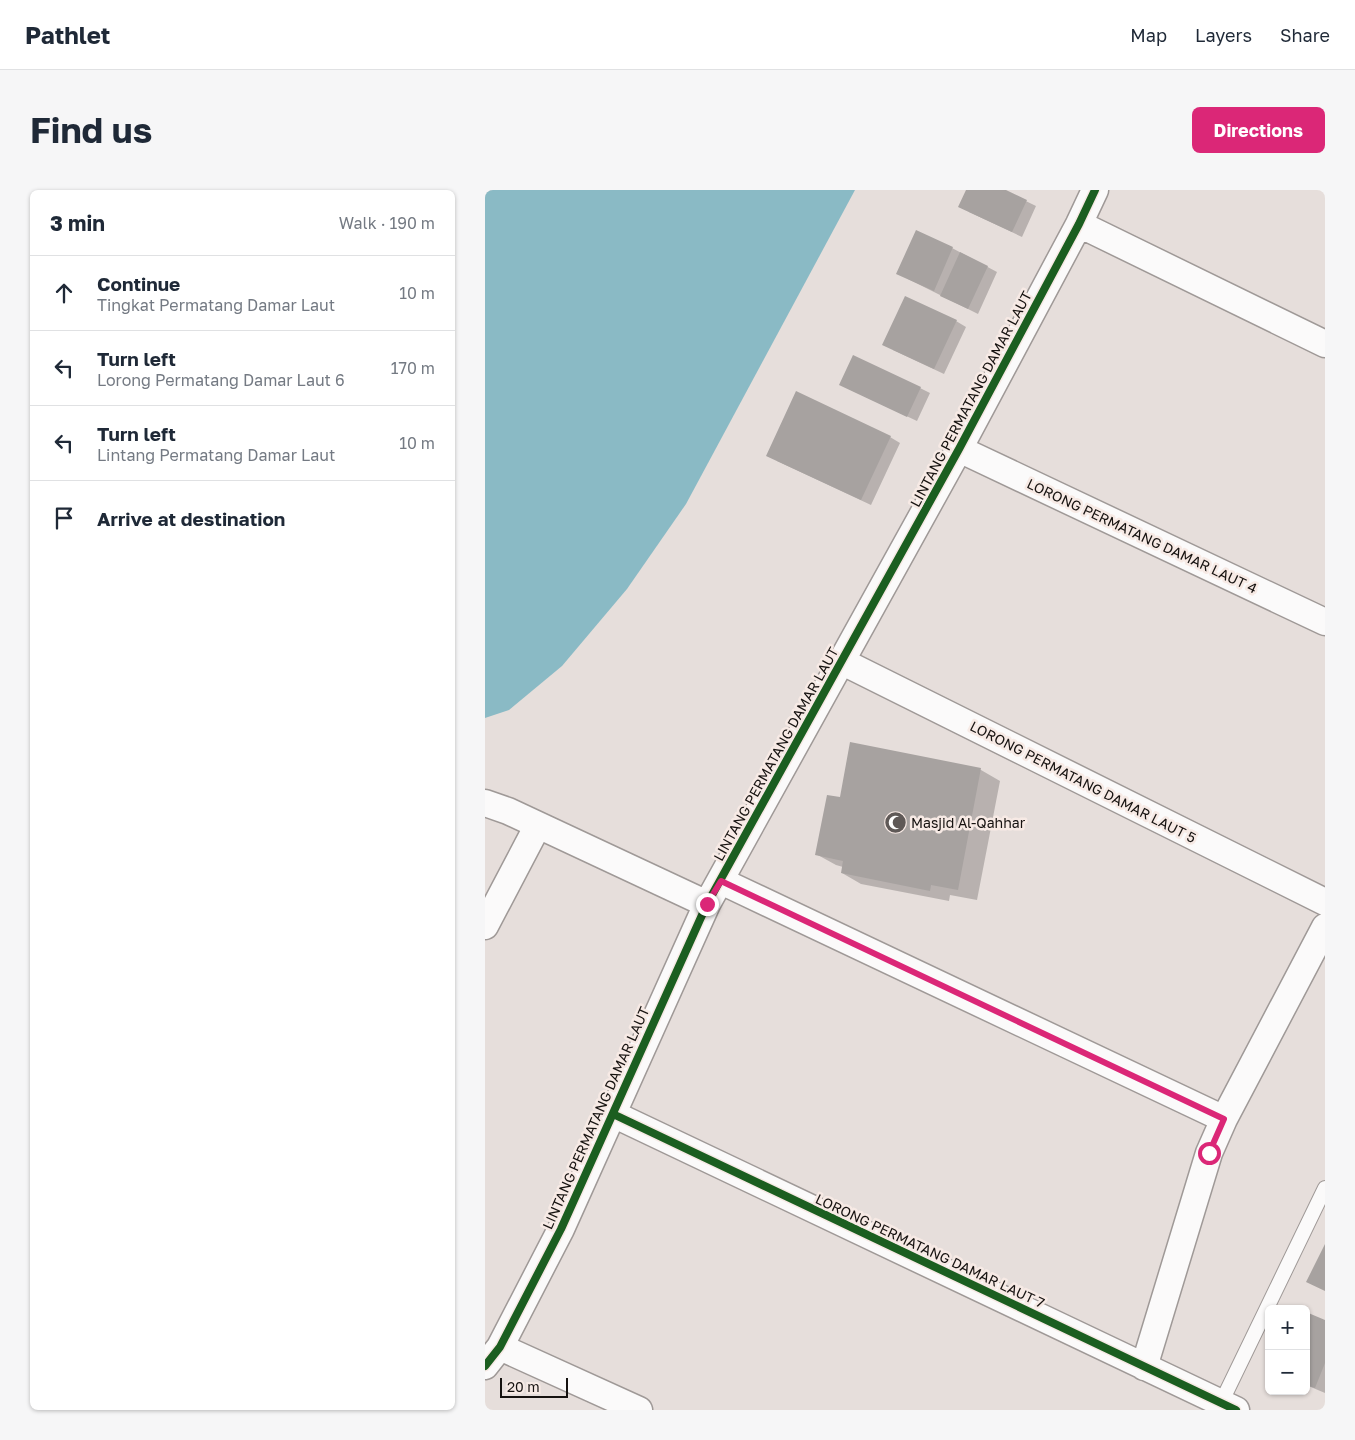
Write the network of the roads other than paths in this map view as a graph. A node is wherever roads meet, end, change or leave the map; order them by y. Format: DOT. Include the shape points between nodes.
graph roads {
  1 [pos="1095,190"];
  2 [pos="1079,224"];
  3 [pos="1325,344"];
  4 [pos="959,449"];
  5 [pos="1325,622"];
  6 [pos="841,661"];
  7 [pos="485,803"];
  8 [pos="538,825"];
  9 [pos="721,881"];
  10 [pos="1325,902"];
  11 [pos="707,904"];
  12 [pos="485,926"];
  13 [pos="1325,927"];
  14 [pos="613,1114"];
  15 [pos="1224,1119"];
  16 [pos="1325,1188"];
  17 [pos="493,1356"];
  18 [pos="1144,1367"];
  19 [pos="1228,1406"];
  20 [pos="639,1410"];
  1 -- 2 [label="street, LINTANG PERMATANG DAMAR LAUT"];
  2 -- 3 [label="street"];
  2 -- 4 [label="street, LINTANG PERMATANG DAMAR LAUT"];
  4 -- 5 [label="street, LORONG PERMATANG DAMAR LAUT 4"];
  4 -- 6 [label="street, LINTANG PERMATANG DAMAR LAUT"];
  6 -- 9 [label="street, LINTANG PERMATANG DAMAR LAUT"];
  6 -- 10 [label="street, LORONG PERMATANG DAMAR LAUT 5"];
  7 -- 8 [label="street"];
  8 -- 11 [label="street"];
  8 -- 12 [label="street"];
  9 -- 11 [label="street, LINTANG PERMATANG DAMAR LAUT"];
  9 -- 15 [label="street"];
  11 -- 14 [label="street, LINTANG PERMATANG DAMAR LAUT"];
  13 -- 15 [label="street"];
  14 -- 17 [label="street, LINTANG PERMATANG DAMAR LAUT" via="561,1229"];
  14 -- 18 [label="street, LORONG PERMATANG DAMAR LAUT 7"];
  15 -- 18 [label="street" via="1209,1153"];
  16 -- 19 [label="lane"];
  17 -- 20 [label="street"];
  18 -- 19 [label="street, LORONG PERMATANG DAMAR LAUT 7"];
}
